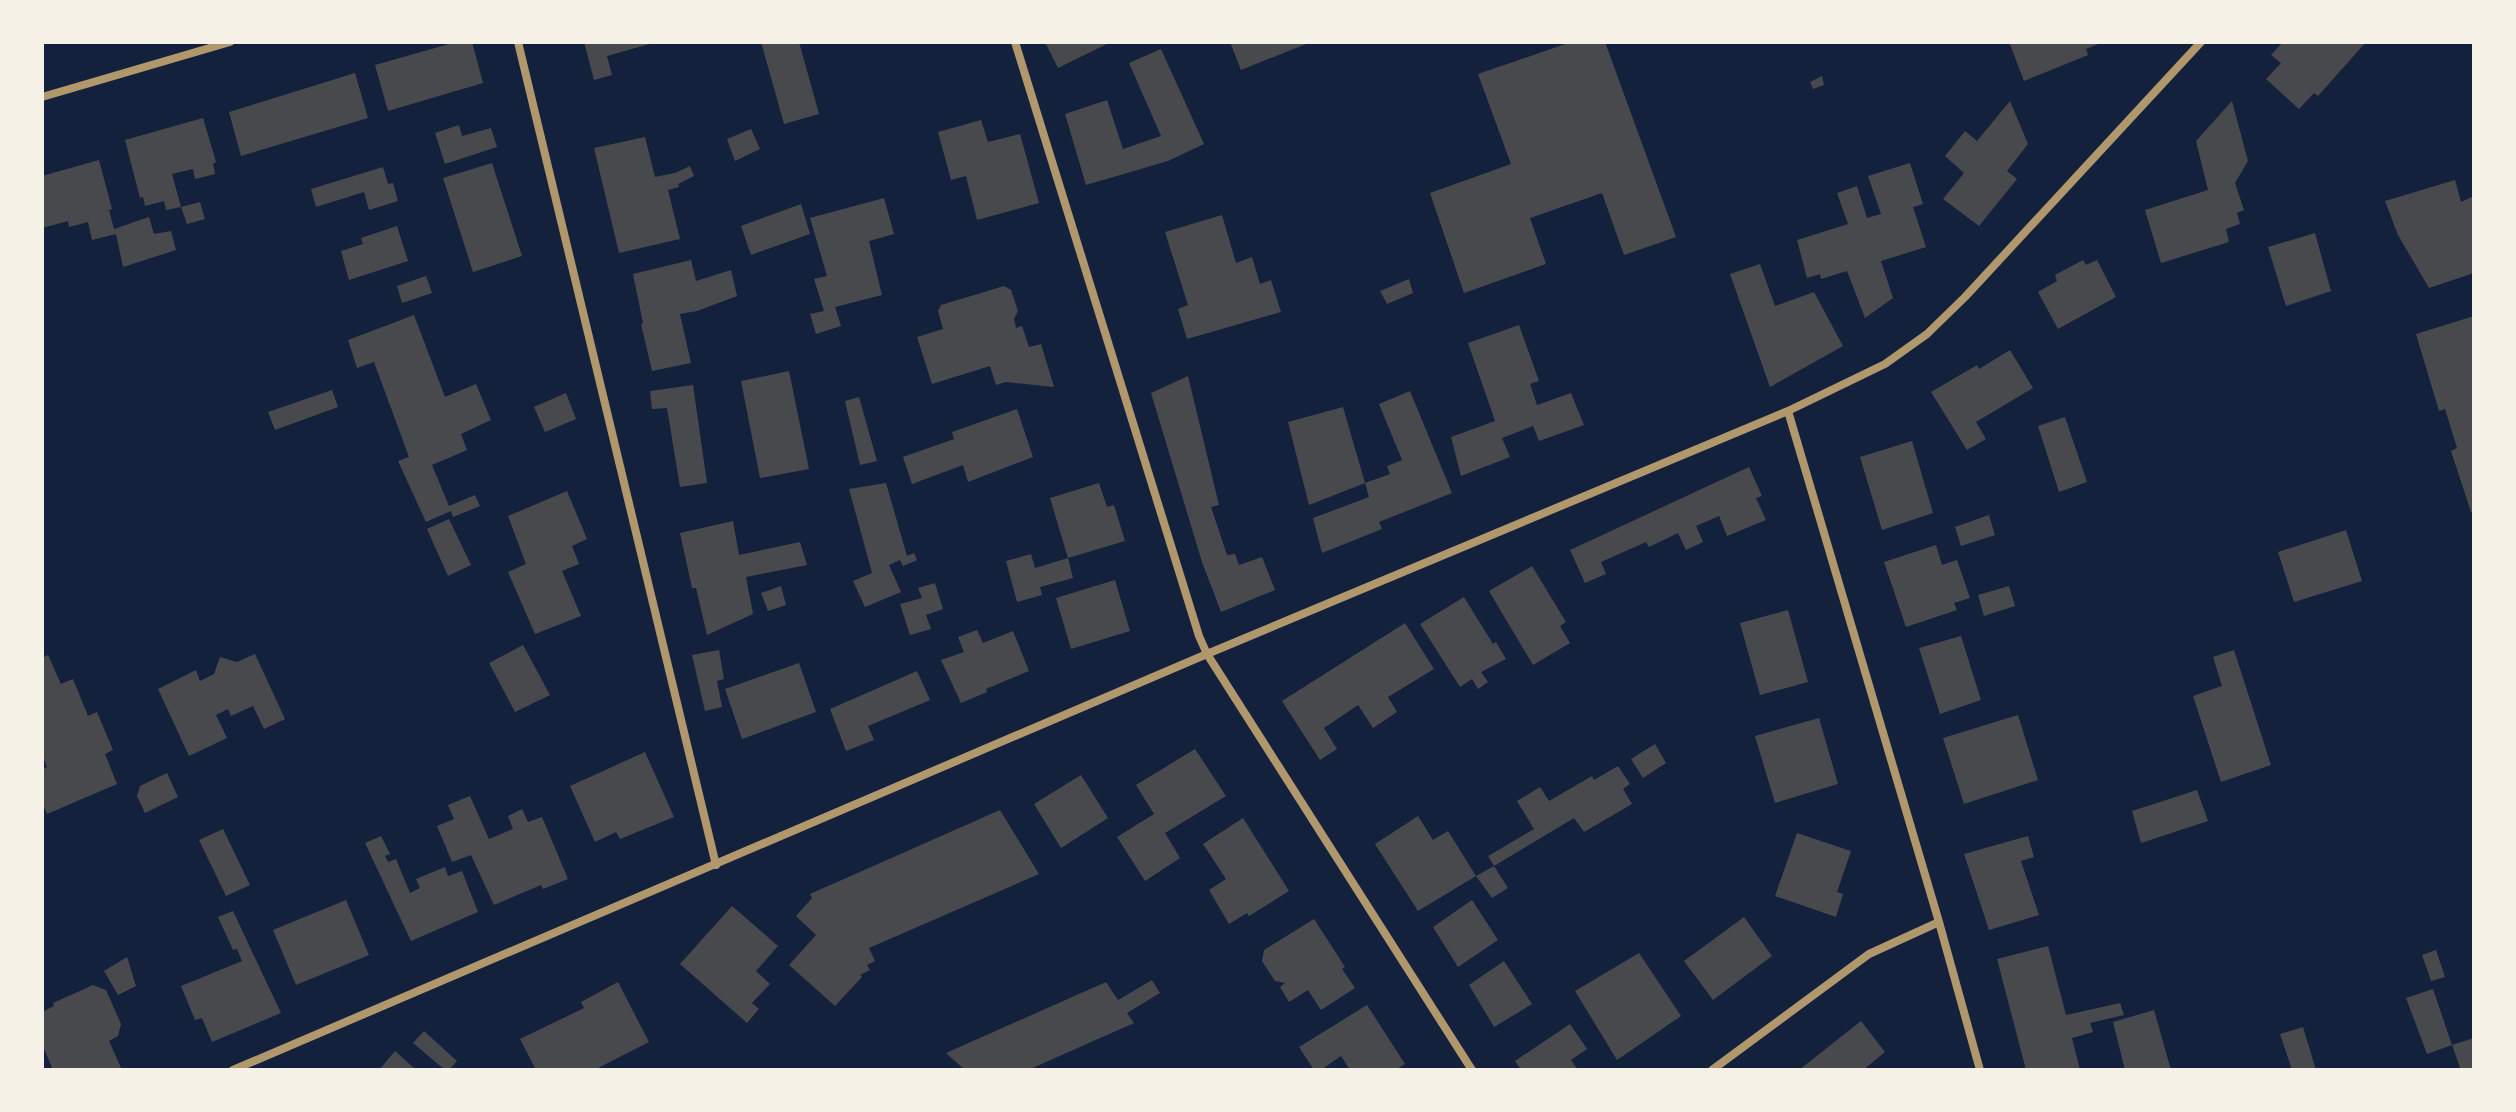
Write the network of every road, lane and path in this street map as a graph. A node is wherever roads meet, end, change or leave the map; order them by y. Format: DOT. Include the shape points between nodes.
graph roads {
  1 [pos="230,42"];
  2 [pos="518,42"];
  3 [pos="1015,42"];
  4 [pos="2201,42"];
  5 [pos="42,97"];
  6 [pos="1788,411"];
  7 [pos="1207,654"];
  8 [pos="716,865"];
  9 [pos="1939,922"];
  10 [pos="233,1070"];
  11 [pos="1472,1070"];
  12 [pos="1712,1070"];
  13 [pos="1980,1070"];
  1 -- 5 [label="street"];
  2 -- 8 [label="street"];
  3 -- 7 [label="street"];
  4 -- 6 [label="street" via="1927,334 1885,364"];
  6 -- 7 [label="street"];
  6 -- 9 [label="street"];
  7 -- 8 [label="street"];
  7 -- 11 [label="street"];
  8 -- 10 [label="street"];
  9 -- 12 [label="street" via="1869,954"];
  9 -- 13 [label="street"];
}
